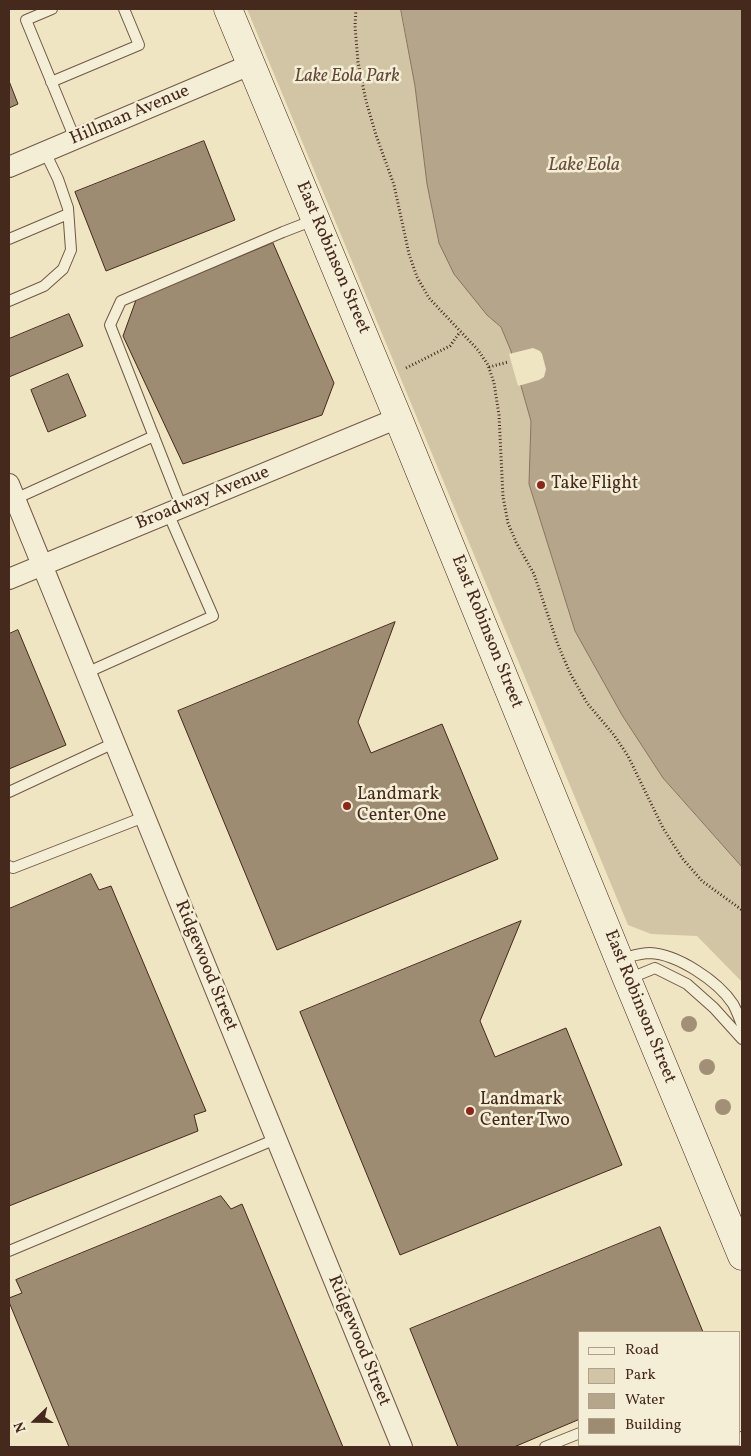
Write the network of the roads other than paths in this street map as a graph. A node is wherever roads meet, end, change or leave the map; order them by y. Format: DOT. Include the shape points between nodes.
graph roads {
  1 [pos="52,9"];
  2 [pos="124,9"];
  3 [pos="228,9"];
  4 [pos="252,64"];
  5 [pos="52,82"];
  6 [pos="75,139"];
  7 [pos="45,152"];
  8 [pos="9,167"];
  9 [pos="68,214"];
  10 [pos="316,220"];
  11 [pos="9,239"];
  12 [pos="9,301"];
  13 [pos="398,418"];
  14 [pos="154,436"];
  15 [pos="12,492"];
  16 [pos="175,511"];
  17 [pos="42,566"];
  18 [pos="9,579"];
  19 [pos="86,673"];
  20 [pos="114,743"];
  21 [pos="9,792"];
  22 [pos="144,816"];
  23 [pos="9,866"];
  24 [pos="623,969"];
  25 [pos="742,1025"];
  26 [pos="742,1039"];
  27 [pos="276,1139"];
  28 [pos="9,1251"];
  29 [pos="742,1256"];
  30 [pos="578,1434"];
  31 [pos="402,1447"];
  32 [pos="545,1447"];
  1 -- 5 [label="lane" via="26,20"];
  2 -- 5 [label="lane" via="139,45"];
  3 -- 4 [label="main road, East Robinson Street"];
  4 -- 6 [label="street, Hillman Avenue"];
  4 -- 10 [label="main road, East Robinson Street"];
  5 -- 6 [label="lane"];
  6 -- 7 [label="street, Hillman Avenue"];
  7 -- 8 [label="street, Hillman Avenue"];
  7 -- 9 [label="lane" via="58,179"];
  9 -- 11 [label="lane"];
  9 -- 12 [label="lane" via="71,250 63,269 44,286"];
  10 -- 13 [label="main road, East Robinson Street"];
  10 -- 14 [label="lane" via="121,301 110,325"];
  13 -- 16 [label="street, Broadway Avenue"];
  13 -- 24 [label="main road, East Robinson Street"];
  14 -- 15 [label="lane"];
  14 -- 16 [label="lane"];
  15 -- 17 [label="street, Ridgewood Street"];
  16 -- 17 [label="street, Broadway Avenue"];
  16 -- 19 [label="lane" via="197,580 213,616"];
  17 -- 18 [label="street, Broadway Avenue"];
  17 -- 19 [label="street, Ridgewood Street"];
  19 -- 20 [label="street, Ridgewood Street"];
  20 -- 21 [label="lane"];
  20 -- 22 [label="street, Ridgewood Street"];
  22 -- 23 [label="lane" via="13,868"];
  22 -- 27 [label="street, Ridgewood Street"];
  24 -- 25 [label="lane" via="649,953 673,958 699,971 727,996"];
  24 -- 26 [label="lane" via="655,968 687,984"];
  24 -- 29 [label="main road, East Robinson Street"];
  27 -- 28 [label="lane"];
  27 -- 31 [label="street, Ridgewood Street"];
  30 -- 32 [label="lane"];
}
